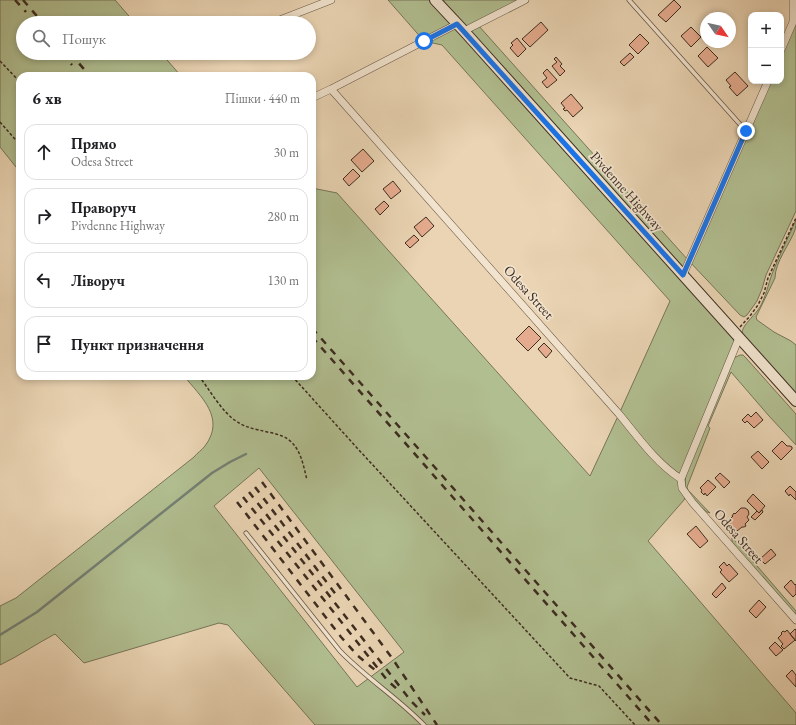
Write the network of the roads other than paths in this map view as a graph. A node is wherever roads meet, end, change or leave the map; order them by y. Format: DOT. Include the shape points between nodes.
graph roads {
  1 [pos="331,0"];
  2 [pos="435,0"];
  3 [pos="525,0"];
  4 [pos="629,0"];
  5 [pos="793,0"];
  6 [pos="290,16"];
  7 [pos="461,28"];
  8 [pos="782,48"];
  9 [pos="767,84"];
  10 [pos="331,89"];
  11 [pos="316,96"];
  12 [pos="746,131"];
  13 [pos="683,275"];
  14 [pos="736,335"];
  15 [pos="796,401"];
  16 [pos="681,479"];
  17 [pos="246,533"];
  18 [pos="796,620"];
  19 [pos="424,725"];
  1 -- 6 [label="street"];
  2 -- 7 [label="street, Pivdenne Highway"];
  3 -- 7 [label="street"];
  4 -- 12 [label="lane"];
  5 -- 8 [label="street" via="793,22"];
  7 -- 10 [label="street"];
  7 -- 13 [label="street, Pivdenne Highway"];
  9 -- 12 [label="street"];
  10 -- 11 [label="street"];
  10 -- 16 [label="street, Odesa Street" via="661,463"];
  12 -- 13 [label="street"];
  13 -- 14 [label="street, Pivdenne Highway"];
  14 -- 15 [label="street, Pivdenne Highway"];
  14 -- 16 [label="street"];
  16 -- 18 [label="street, Odesa Street" via="682,488 692,502"];
  17 -- 19 [label="lane" via="340,651"];
}
